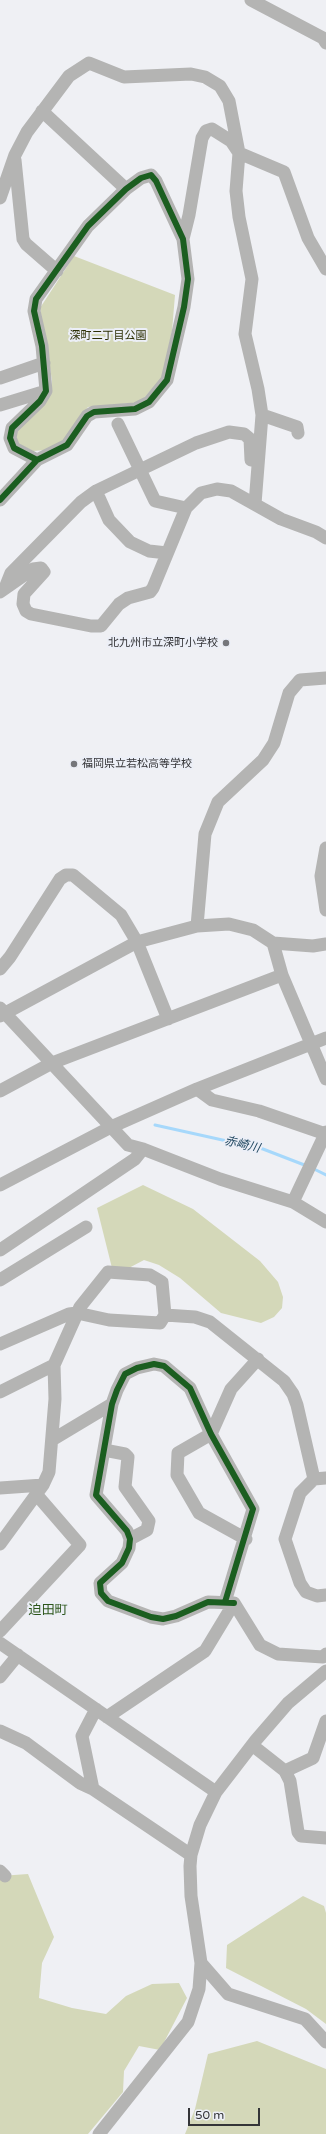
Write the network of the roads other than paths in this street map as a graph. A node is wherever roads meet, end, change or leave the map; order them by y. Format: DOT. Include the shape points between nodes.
graph roads {
  1 [pos="251,0"];
  2 [pos="326,43"];
  3 [pos="42,111"];
  4 [pos="239,153"];
  5 [pos="15,155"];
  6 [pos="126,189"];
  7 [pos="0,198"];
  8 [pos="183,239"];
  9 [pos="326,269"];
  10 [pos="57,271"];
  11 [pos="44,364"];
  12 [pos="0,378"];
  13 [pos="46,391"];
  14 [pos="0,405"];
  15 [pos="262,415"];
  16 [pos="118,424"];
  17 [pos="298,433"];
  18 [pos="5,440"];
  19 [pos="37,460"];
  20 [pos="139,469"];
  21 [pos="256,485"];
  22 [pos="96,491"];
  23 [pos="0,500"];
  24 [pos="255,504"];
  25 [pos="186,508"];
  26 [pos="326,538"];
  27 [pos="167,553"];
  28 [pos="3,590"];
  29 [pos="326,678"];
  30 [pos="326,848"];
  31 [pos="326,910"];
  32 [pos="197,926"];
  33 [pos="137,942"];
  34 [pos="273,943"];
  35 [pos="326,944"];
  36 [pos="0,969"];
  37 [pos="282,975"];
  38 [pos="2,1012"];
  39 [pos="168,1019"];
  40 [pos="326,1038"];
  41 [pos="310,1044"];
  42 [pos="52,1063"];
  43 [pos="326,1079"];
  44 [pos="197,1089"];
  45 [pos="0,1091"];
  46 [pos="111,1127"];
  47 [pos="326,1133"];
  48 [pos="143,1149"];
  49 [pos="0,1186"];
  50 [pos="293,1202"];
  51 [pos="326,1222"];
  52 [pos="86,1227"];
  53 [pos="1,1250"];
  54 [pos="0,1280"];
  55 [pos="77,1313"];
  56 [pos="165,1315"];
  57 [pos="0,1344"];
  58 [pos="258,1359"];
  59 [pos="54,1365"];
  60 [pos="0,1392"];
  61 [pos="112,1404"];
  62 [pos="211,1434"];
  63 [pos="52,1440"];
  64 [pos="104,1450"];
  65 [pos="320,1478"];
  66 [pos="0,1488"];
  67 [pos="39,1490"];
  68 [pos="130,1539"];
  69 [pos="246,1539"];
  70 [pos="0,1544"];
  71 [pos="326,1595"];
  72 [pos="229,1603"];
  73 [pos="0,1632"];
  74 [pos="0,1643"];
  75 [pos="326,1654"];
  76 [pos="18,1655"];
  77 [pos="326,1671"];
  78 [pos="0,1678"];
  79 [pos="96,1709"];
  80 [pos="107,1717"];
  81 [pos="326,1721"];
  82 [pos="0,1732"];
  83 [pos="252,1745"];
  84 [pos="285,1771"];
  85 [pos="93,1789"];
  86 [pos="216,1792"];
  87 [pos="326,1838"];
  88 [pos="191,1855"];
  89 [pos="201,1963"];
  90 [pos="326,2042"];
  91 [pos="99,2134"];
  1 -- 2 [label="street" via="323,38"];
  3 -- 4 [label="street" via="69,76 89,63 124,77 177,74 205,77 220,86 229,101"];
  3 -- 5 [label="street"];
  3 -- 6 [label="street"];
  4 -- 8 [label="street" via="231,141 212,129 206,131 202,138"];
  4 -- 9 [label="street" via="284,172 308,238"];
  4 -- 15 [label="street" via="236,191 252,279 245,334"];
  5 -- 7 [label="street"];
  5 -- 10 [label="street" via="23,239"];
  6 -- 8 [label="street" via="141,178 151,175"];
  6 -- 10 [label="street" via="88,226"];
  8 -- 19 [label="street" via="188,279 167,380 149,402 135,409 94,412 87,416 67,445"];
  10 -- 11 [label="street" via="36,299 34,311"];
  11 -- 12 [label="street"];
  11 -- 13 [label="street"];
  13 -- 14 [label="street"];
  13 -- 18 [label="street" via="40,401 12,428"];
  15 -- 17 [label="street" via="297,427"];
  15 -- 21 [label="street"];
  16 -- 20 [label="street"];
  18 -- 19 [label="street" via="14,448"];
  19 -- 23 [label="street"];
  20 -- 21 [label="street" via="196,443 229,432 244,434 250,439 252,472"];
  20 -- 22 [label="street"];
  20 -- 25 [label="street" via="155,501"];
  21 -- 24 [label="street"];
  22 -- 27 [label="street" via="109,520 130,542 149,551"];
  22 -- 28 [label="street" via="81,502 11,573"];
  24 -- 25 [label="street" via="230,491 217,489 201,493"];
  24 -- 26 [label="street" via="281,519"];
  25 -- 27 [label="street"];
  27 -- 28 [label="street" via="154,588 119,604 101,626 30,614 26,611 23,604 24,594 44,572 41,568 33,569"];
  29 -- 32 [label="street" via="300,680 289,693 274,742 263,760 218,802 206,834"];
  30 -- 31 [label="street" via="321,876"];
  32 -- 33 [label="street"];
  32 -- 34 [label="street" via="229,924 253,930"];
  33 -- 36 [label="street" via="121,914 73,875 66,875 60,879"];
  33 -- 38 [label="street"];
  33 -- 39 [label="street"];
  34 -- 35 [label="street" via="313,946"];
  34 -- 37 [label="street"];
  37 -- 39 [label="street"];
  37 -- 41 [label="street"];
  38 -- 42 [label="street"];
  39 -- 42 [label="street"];
  40 -- 41 [label="street"];
  41 -- 43 [label="street"];
  41 -- 44 [label="street"];
  42 -- 45 [label="street"];
  42 -- 46 [label="street"];
  44 -- 46 [label="street"];
  44 -- 47 [label="street" via="212,1100 260,1111"];
  46 -- 48 [label="street" via="128,1145"];
  46 -- 49 [label="street"];
  47 -- 50 [label="street"];
  48 -- 50 [label="street" via="220,1179"];
  48 -- 53 [label="street" via="135,1159"];
  50 -- 51 [label="street"];
  52 -- 54 [label="street"];
  55 -- 56 [label="street" via="109,1320 160,1323"];
  55 -- 56 [label="street" via="107,1270 150,1275 162,1282"];
  55 -- 57 [label="street" via="69,1314"];
  55 -- 59 [label="street"];
  56 -- 58 [label="street" via="195,1317 210,1322"];
  58 -- 62 [label="street" via="231,1388"];
  58 -- 65 [label="street" via="284,1381 293,1394"];
  59 -- 60 [label="street"];
  59 -- 63 [label="street"];
  61 -- 62 [label="street" via="125,1374 154,1364 164,1366 190,1388"];
  61 -- 63 [label="street"];
  61 -- 64 [label="street"];
  62 -- 69 [label="street" via="254,1510"];
  62 -- 69 [label="street" via="178,1453 177,1475 199,1513"];
  63 -- 67 [label="street" via="50,1472"];
  64 -- 68 [label="street" via="96,1495 127,1531"];
  64 -- 68 [label="street" via="125,1454 128,1457 125,1487 149,1521 147,1530"];
  65 -- 71 [label="street" via="300,1493 285,1539 300,1584 306,1592 317,1596"];
  66 -- 67 [label="street"];
  67 -- 70 [label="street"];
  67 -- 73 [label="street" via="80,1545"];
  68 -- 72 [label="street" via="122,1563 100,1583 101,1593 108,1601 163,1619 208,1602"];
  69 -- 72 [label="street"];
  72 -- 75 [label="street" via="260,1645 278,1654 323,1657"];
  72 -- 80 [label="street" via="205,1651"];
  74 -- 76 [label="street"];
  76 -- 78 [label="street"];
  76 -- 79 [label="street"];
  77 -- 83 [label="street" via="288,1704"];
  79 -- 80 [label="street"];
  79 -- 85 [label="street" via="82,1736"];
  80 -- 86 [label="street"];
  81 -- 84 [label="street" via="313,1758"];
  82 -- 85 [label="street" via="26,1743 80,1783"];
  83 -- 84 [label="street"];
  83 -- 86 [label="street"];
  84 -- 87 [label="street" via="290,1781 298,1832 301,1836"];
  85 -- 88 [label="street"];
  86 -- 88 [label="street" via="200,1824"];
  88 -- 89 [label="street" via="191,1896"];
  89 -- 90 [label="street" via="228,1994 305,2019"];
  89 -- 91 [label="street" via="199,1989 188,2022"];
}
